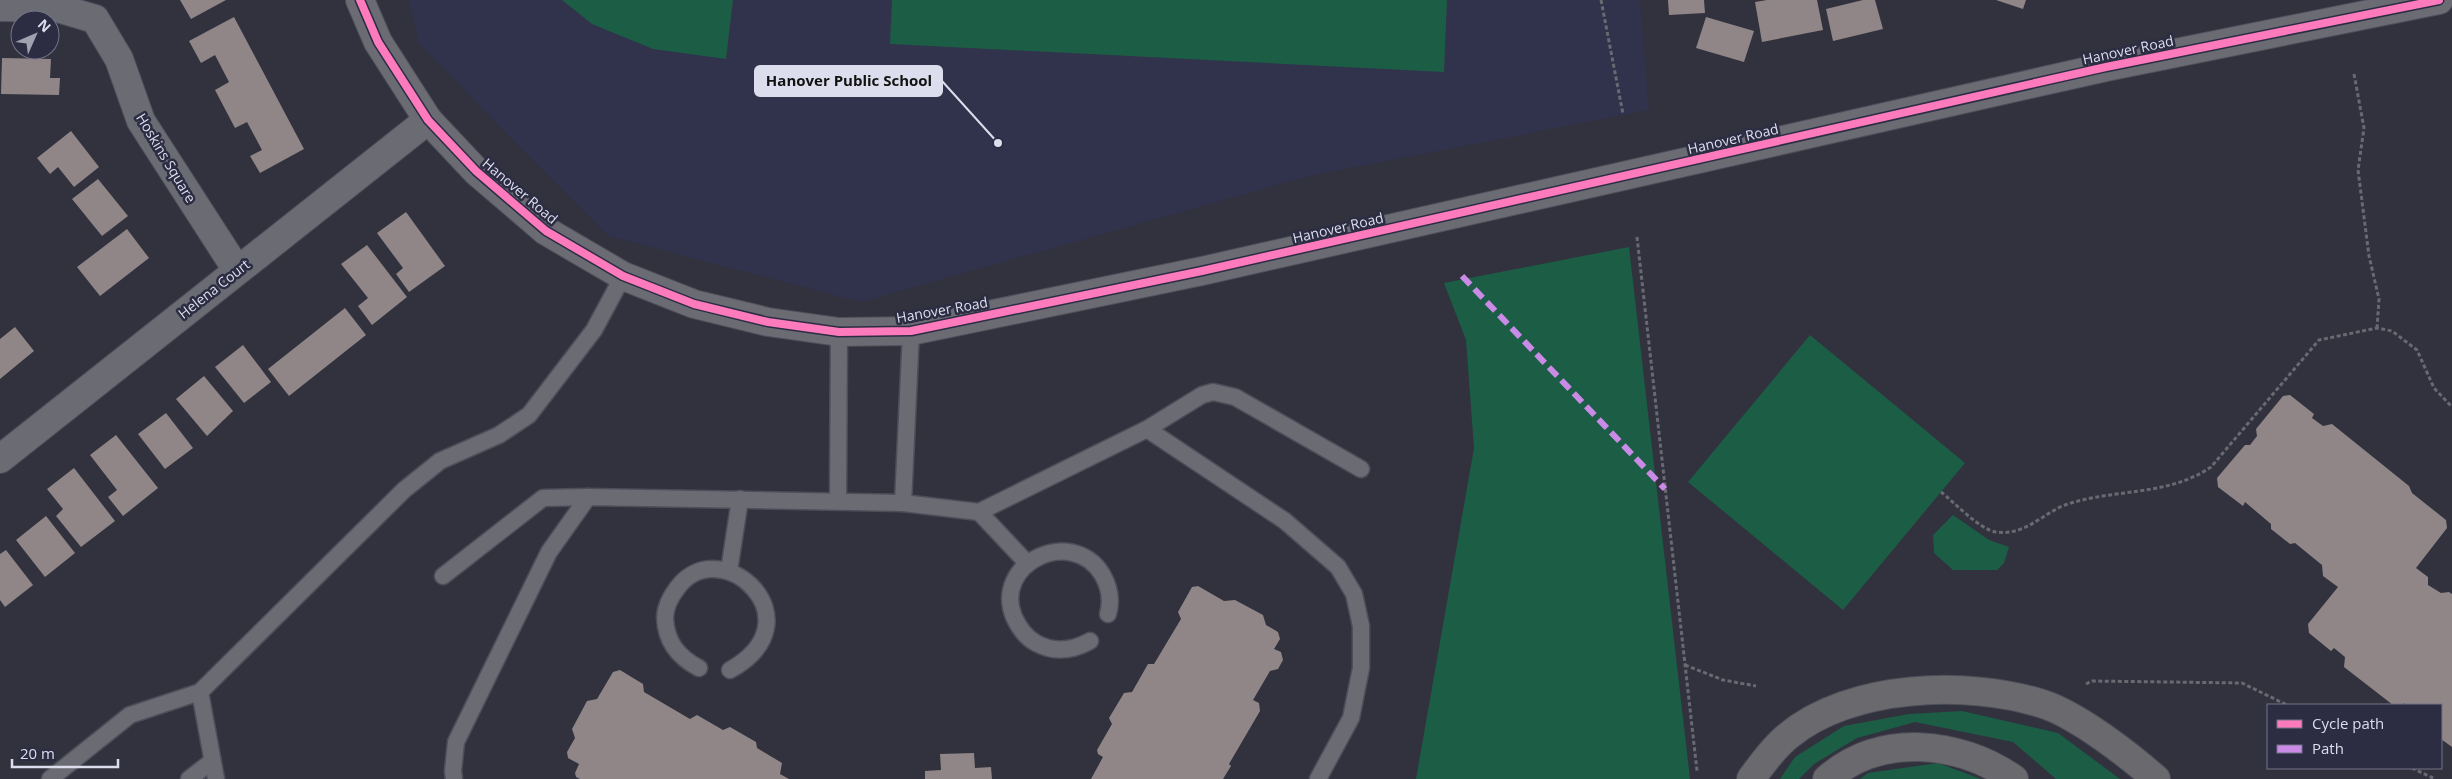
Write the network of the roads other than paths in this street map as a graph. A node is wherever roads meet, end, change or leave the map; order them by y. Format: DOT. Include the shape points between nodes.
graph roads {
  1 [pos="360,0"];
  2 [pos="2439,0"];
  3 [pos="2399,4"];
  4 [pos="0,7"];
  5 [pos="428,120"];
  6 [pos="237,270"];
  7 [pos="623,276"];
  8 [pos="911,331"];
  9 [pos="839,332"];
  10 [pos="1147,429"];
  11 [pos="0,459"];
  12 [pos="1361,470"];
  13 [pos="588,497"];
  14 [pos="740,500"];
  15 [pos="838,501"];
  16 [pos="903,503"];
  17 [pos="978,512"];
  18 [pos="1027,563"];
  19 [pos="729,571"];
  20 [pos="443,576"];
  21 [pos="1108,614"];
  22 [pos="1090,641"];
  23 [pos="699,668"];
  24 [pos="730,670"];
  25 [pos="200,692"];
  26 [pos="211,762"];
  27 [pos="50,779"];
  28 [pos="189,779"];
  29 [pos="216,779"];
  30 [pos="454,779"];
  31 [pos="1318,779"];
  32 [pos="1751,779"];
  33 [pos="1827,779"];
  34 [pos="2014,779"];
  35 [pos="2156,779"];
  1 -- 5 [label="street, Hanover Road" via="378,42"];
  2 -- 3 [label="street, Hanover Road"];
  3 -- 8 [label="street, Hanover Road" via="1202,271"];
  4 -- 6 [label="street, Hoskins Square" via="58,8 95,19 119,59 141,121"];
  5 -- 6 [label="street, Helena Court"];
  5 -- 7 [label="street, Hanover Road" via="476,171 546,232"];
  6 -- 11 [label="street, Helena Court"];
  7 -- 9 [label="street, Hanover Road" via="694,304 768,322"];
  7 -- 25 [label="lane" via="585,343 529,415 499,435 440,462 404,490"];
  8 -- 9 [label="street, Hanover Road"];
  8 -- 16 [label="lane"];
  9 -- 15 [label="lane"];
  10 -- 12 [label="lane" via="1202,395 1224,394 1235,397"];
  10 -- 17 [label="lane"];
  10 -- 31 [label="lane" via="1285,521 1338,567 1354,594 1362,626 1361,668 1351,718"];
  13 -- 14 [label="lane"];
  13 -- 20 [label="lane" via="543,498"];
  13 -- 30 [label="lane" via="549,552 456,742"];
  14 -- 15 [label="lane"];
  14 -- 19 [label="lane"];
  15 -- 16 [label="lane"];
  16 -- 17 [label="lane"];
  17 -- 18 [label="lane"];
  18 -- 21 [label="lane" via="1055,550 1086,557 1106,581 1110,597"];
  18 -- 22 [label="lane" via="1016,577 1011,593 1011,610 1018,626 1029,639 1044,648 1060,651 1078,648"];
  19 -- 23 [label="lane" via="712,569 694,574 680,584 670,598 665,615 666,632 673,648 685,661"];
  19 -- 24 [label="lane" via="756,588 764,603 766,619 758,650"];
  25 -- 26 [label="lane"];
  25 -- 27 [label="lane" via="130,715"];
  26 -- 28 [label="lane"];
  26 -- 29 [label="lane"];
  32 -- 35 [label="main road" via="1787,736 1838,708 1890,694 1956,690 1998,694 2044,704 2087,727"];
  33 -- 34 [label="main road" via="1876,752 1903,746 1965,753"];
}
